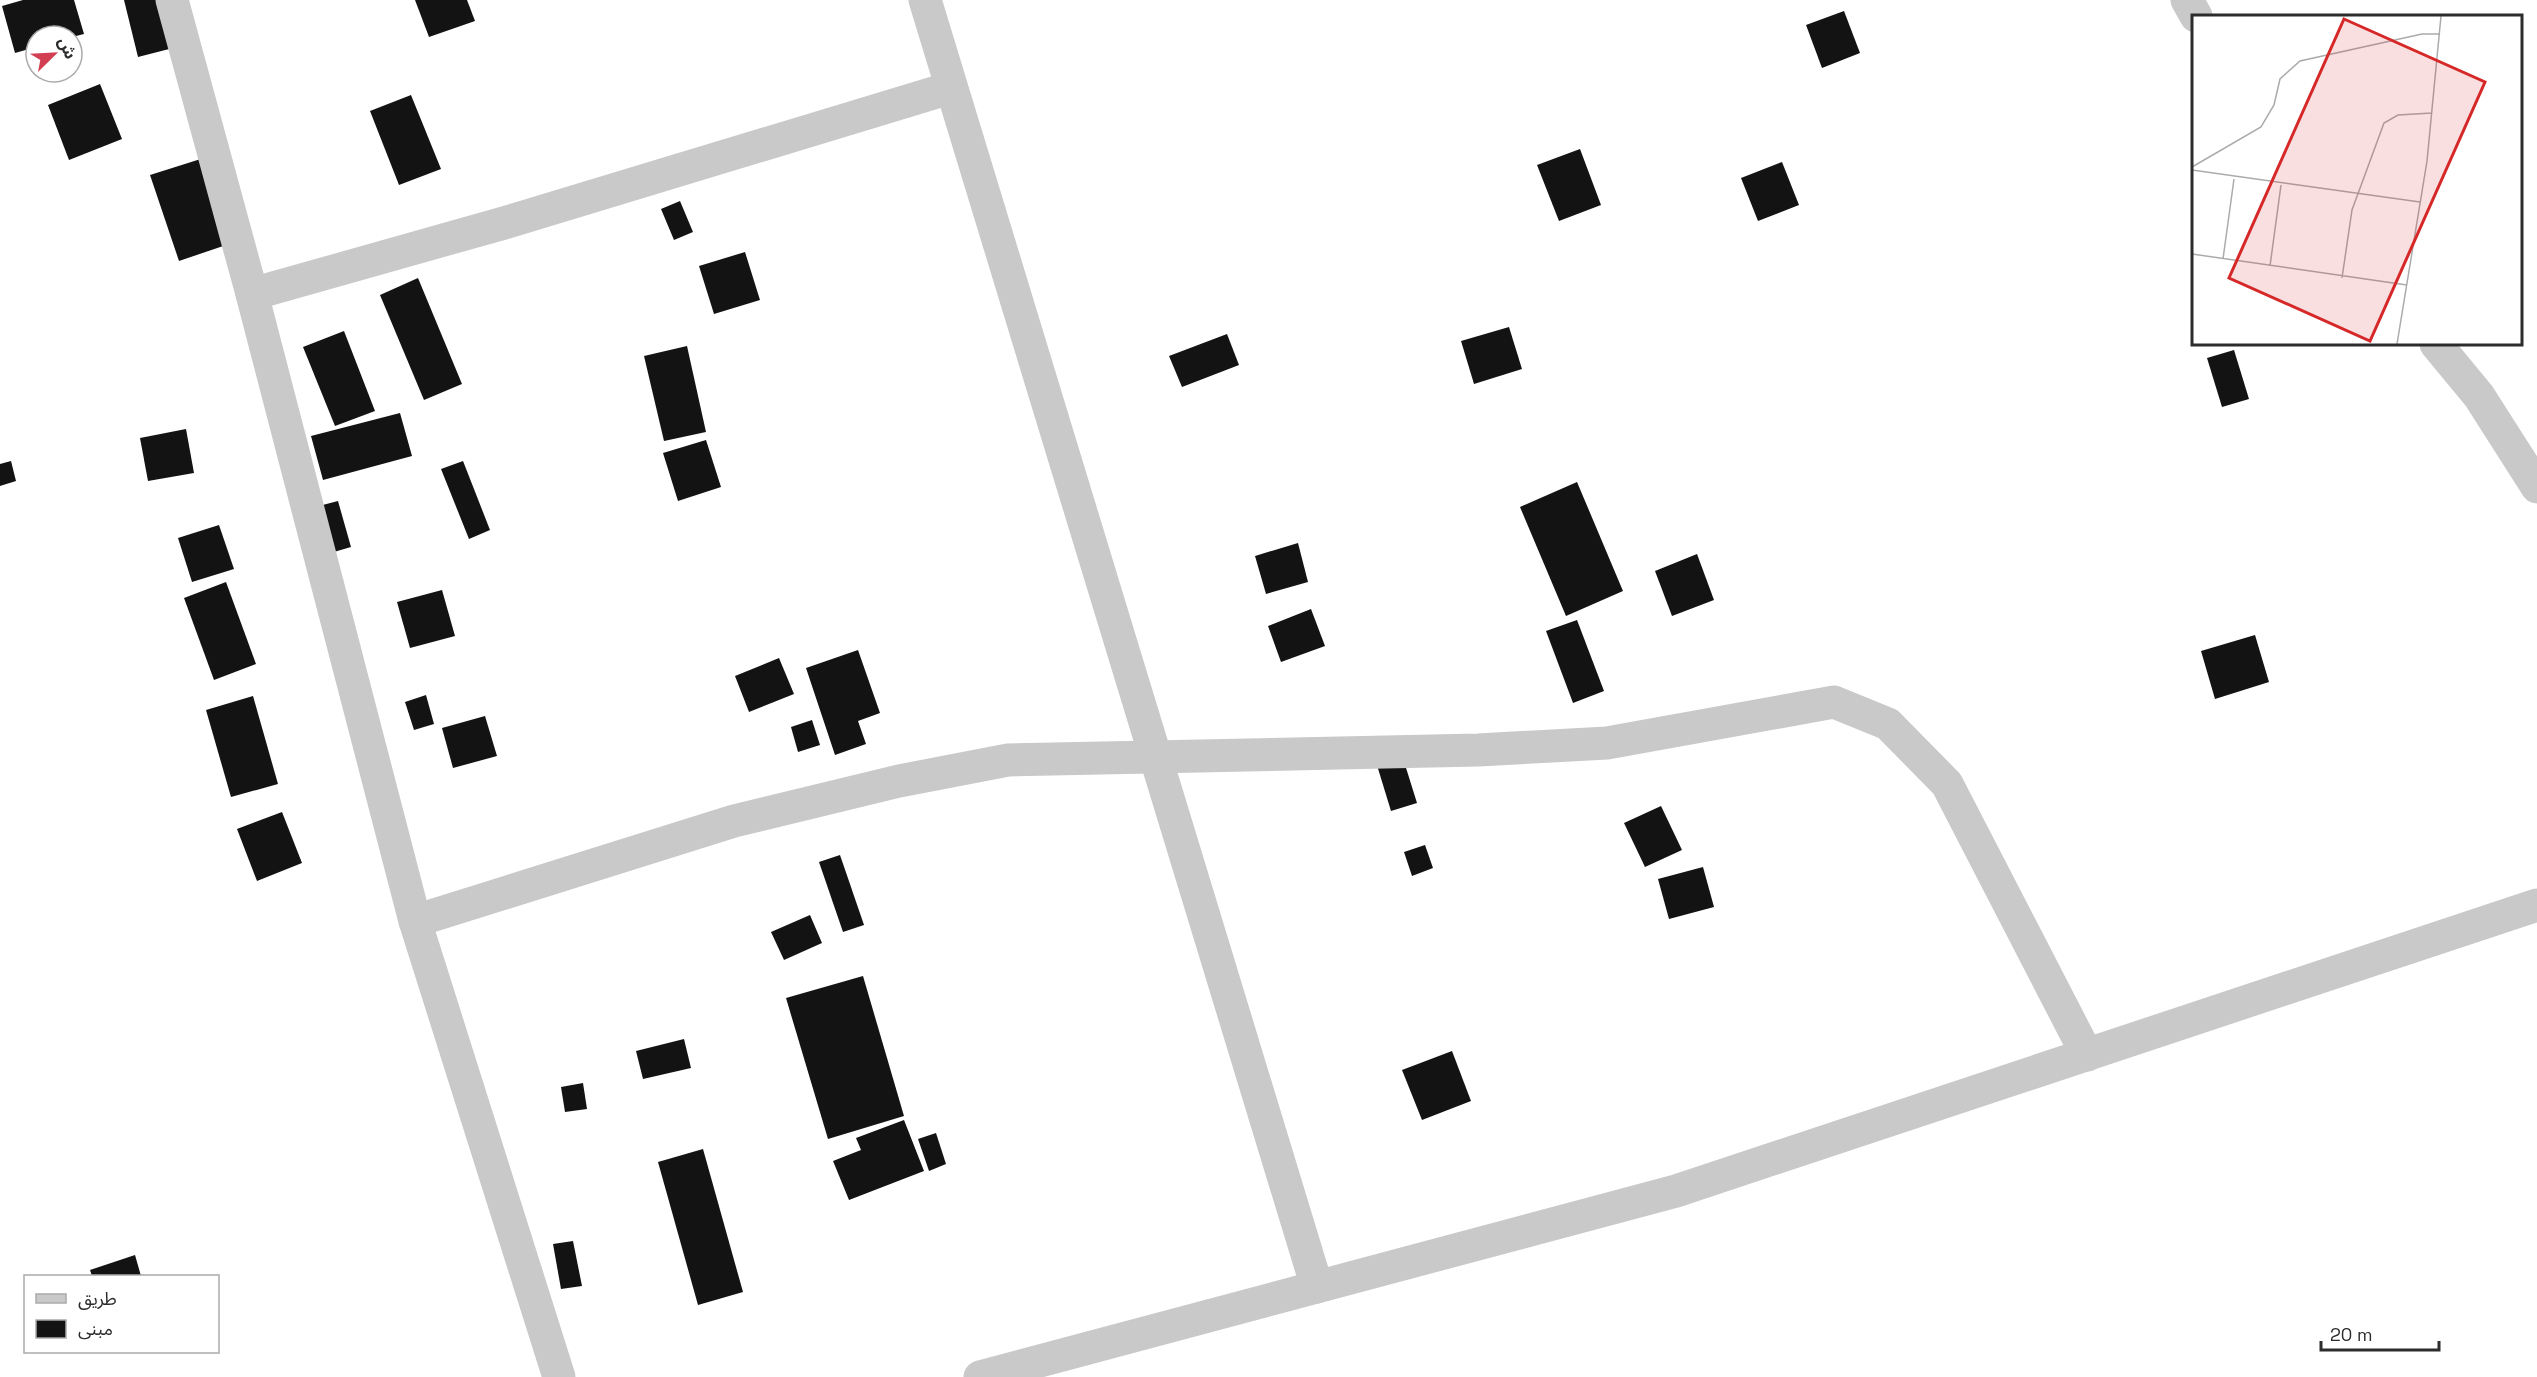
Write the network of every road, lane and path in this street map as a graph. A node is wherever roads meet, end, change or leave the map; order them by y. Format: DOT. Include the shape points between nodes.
graph roads {
  1 [pos="172,0"];
  2 [pos="925,0"];
  3 [pos="2187,0"];
  4 [pos="2195,15"];
  5 [pos="950,88"];
  6 [pos="252,294"];
  7 [pos="2437,345"];
  8 [pos="2537,487"];
  9 [pos="1154,756"];
  10 [pos="2537,905"];
  11 [pos="415,921"];
  12 [pos="2087,1055"];
  13 [pos="1317,1287"];
  14 [pos="560,1377"];
  15 [pos="980,1377"];
  1 -- 6 [label="street"];
  2 -- 5 [label="street"];
  3 -- 4 [label="street"];
  5 -- 6 [label="street"];
  5 -- 9 [label="street"];
  6 -- 11 [label="street"];
  7 -- 8 [label="street" via="2479,396"];
  9 -- 11 [label="street" via="1008,760 899,781 734,821"];
  9 -- 12 [label="street" via="1478,750 1606,743 1834,702 1888,724 1947,784"];
  9 -- 13 [label="street"];
  10 -- 12 [label="street"];
  11 -- 14 [label="street"];
  12 -- 13 [label="street" via="1676,1191"];
  13 -- 15 [label="street"];
}
